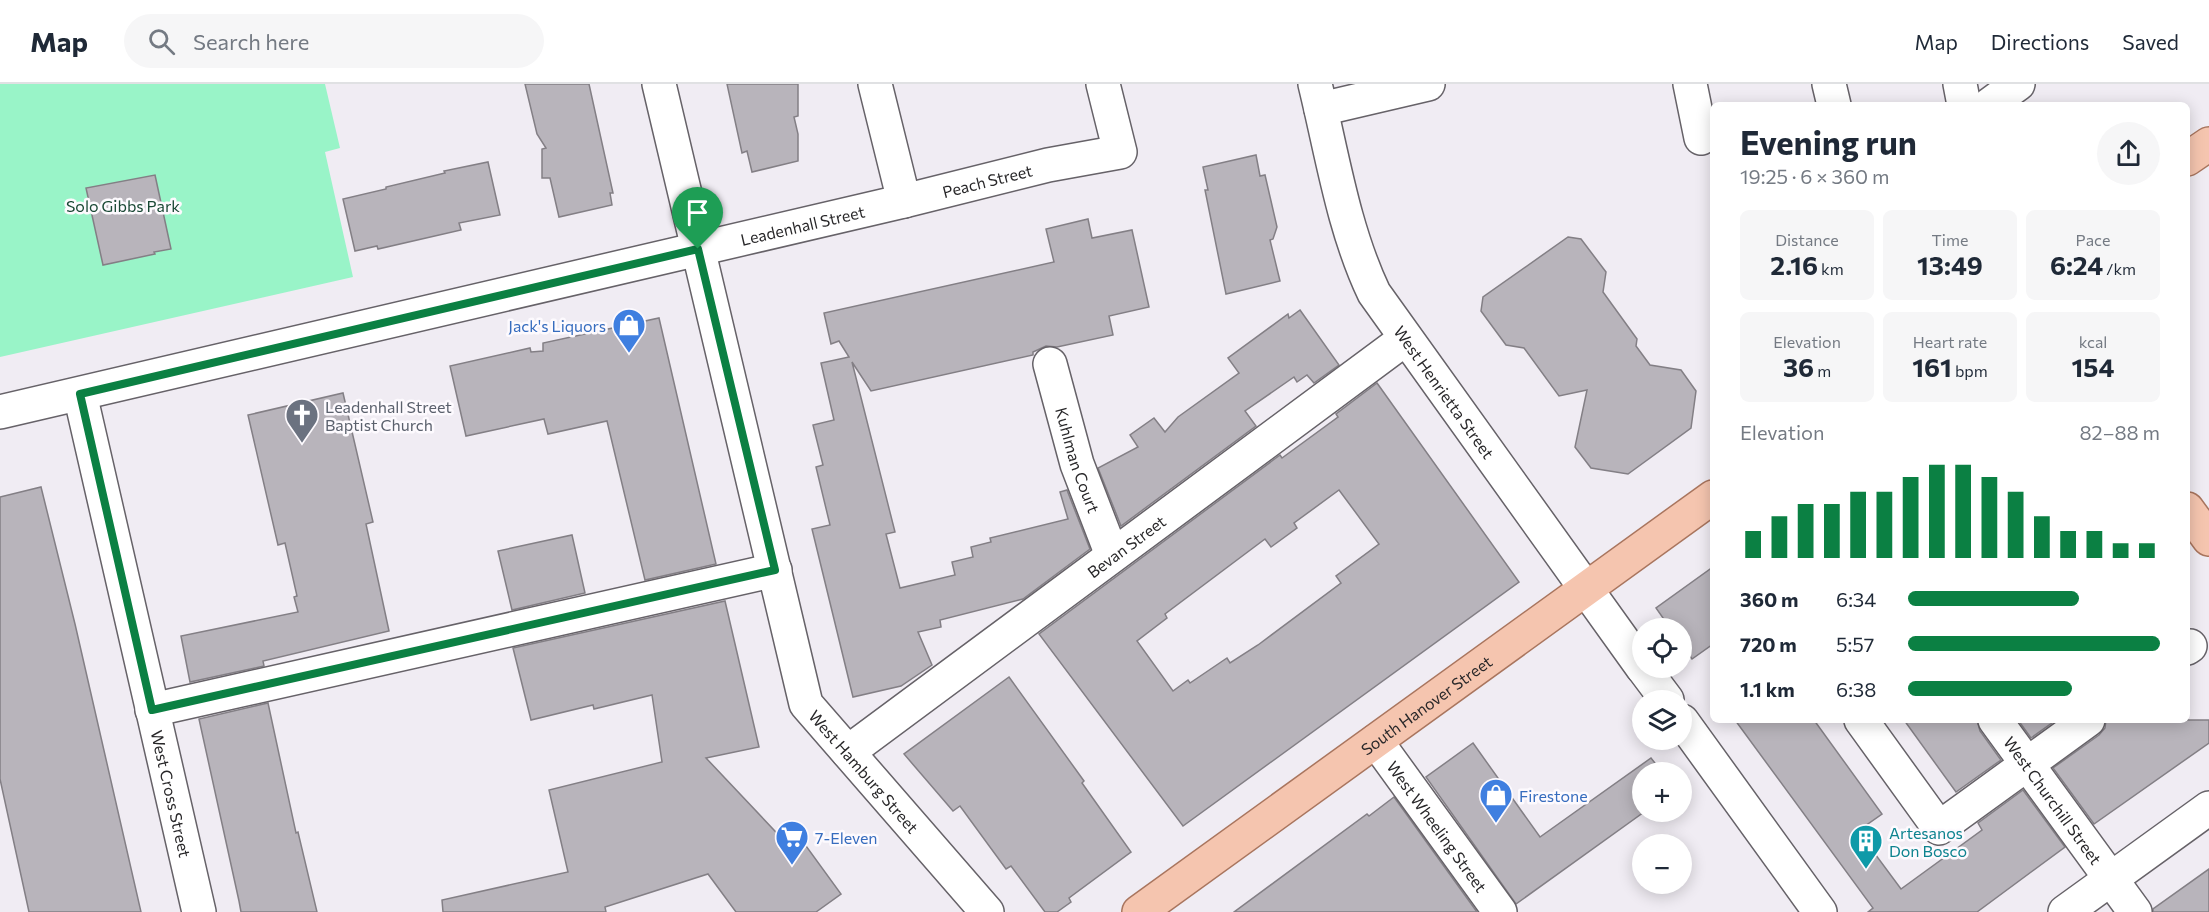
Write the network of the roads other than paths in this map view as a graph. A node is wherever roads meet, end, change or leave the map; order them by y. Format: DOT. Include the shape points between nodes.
graph roads {
  1 [pos="659,84"];
  2 [pos="874,84"];
  3 [pos="1103,84"];
  4 [pos="1428,84"];
  5 [pos="1690,84"];
  6 [pos="1829,84"];
  7 [pos="1960,84"];
  8 [pos="2018,84"];
  9 [pos="1318,96"];
  10 [pos="1833,102"];
  11 [pos="1963,102"];
  12 [pos="1993,102"];
  13 [pos="1701,138"];
  14 [pos="2209,144"];
  15 [pos="2190,157"];
  16 [pos="904,201"];
  17 [pos="698,249"];
  18 [pos="1405,339"];
  19 [pos="1050,364"];
  20 [pos="80,394"];
  21 [pos="0,412"];
  22 [pos="1710,499"];
  23 [pos="2190,512"];
  24 [pos="2209,539"];
  25 [pos="1112,555"];
  26 [pos="775,570"];
  27 [pos="1586,588"];
  28 [pos="1632,652"];
  29 [pos="152,710"];
  30 [pos="1863,723"];
  31 [pos="1997,723"];
  32 [pos="2084,723"];
  33 [pos="1692,735"];
  34 [pos="1376,741"];
  35 [pos="848,752"];
  36 [pos="2027,764"];
  37 [pos="2209,808"];
  38 [pos="2111,879"];
  39 [pos="199,912"];
  40 [pos="987,912"];
  41 [pos="1139,912"];
  42 [pos="1500,912"];
  43 [pos="1820,912"];
  44 [pos="2065,912"];
  45 [pos="2135,912"];
  1 -- 17 [label="street, West Hamburg Street"];
  2 -- 16 [label="street"];
  3 -- 16 [label="street, Peach Street" via="1120,152 1048,165"];
  4 -- 9 [label="street"];
  5 -- 13 [label="street"];
  6 -- 10 [label="street"];
  7 -- 11 [label="street"];
  8 -- 12 [label="street"];
  9 -- 18 [label="street, West Henrietta Street" via="1362,268"];
  14 -- 15 [label="main road"];
  16 -- 17 [label="street, Leadenhall Street"];
  17 -- 20 [label="street, Leadenhall Street"];
  17 -- 26 [label="street, West Hamburg Street"];
  18 -- 25 [label="street, Bevan Street"];
  18 -- 27 [label="street, West Henrietta Street"];
  19 -- 25 [label="street, Kuhlman Court" via="1077,464"];
  20 -- 21 [label="street, Leadenhall Street"];
  20 -- 29 [label="street, West Cross Street"];
  22 -- 27 [label="main road, South Hanover Street"];
  23 -- 24 [label="main road"];
  25 -- 35 [label="street, Bevan Street"];
  26 -- 29 [label="street"];
  26 -- 35 [label="street, West Hamburg Street" via="806,704"];
  27 -- 28 [label="street, West Henrietta Street"];
  27 -- 34 [label="main road, South Hanover Street"];
  29 -- 39 [label="street, West Cross Street"];
  30 -- 36 [label="street" via="1939,828"];
  31 -- 36 [label="street, West Churchill Street"];
  32 -- 36 [label="street"];
  33 -- 43 [label="street"];
  34 -- 41 [label="main road, South Hanover Street"];
  34 -- 42 [label="street, West Wheeling Street"];
  35 -- 40 [label="street, West Hamburg Street"];
  36 -- 38 [label="street, West Churchill Street"];
  37 -- 38 [label="street"];
  38 -- 44 [label="street"];
  38 -- 45 [label="street, West Churchill Street"];
}
